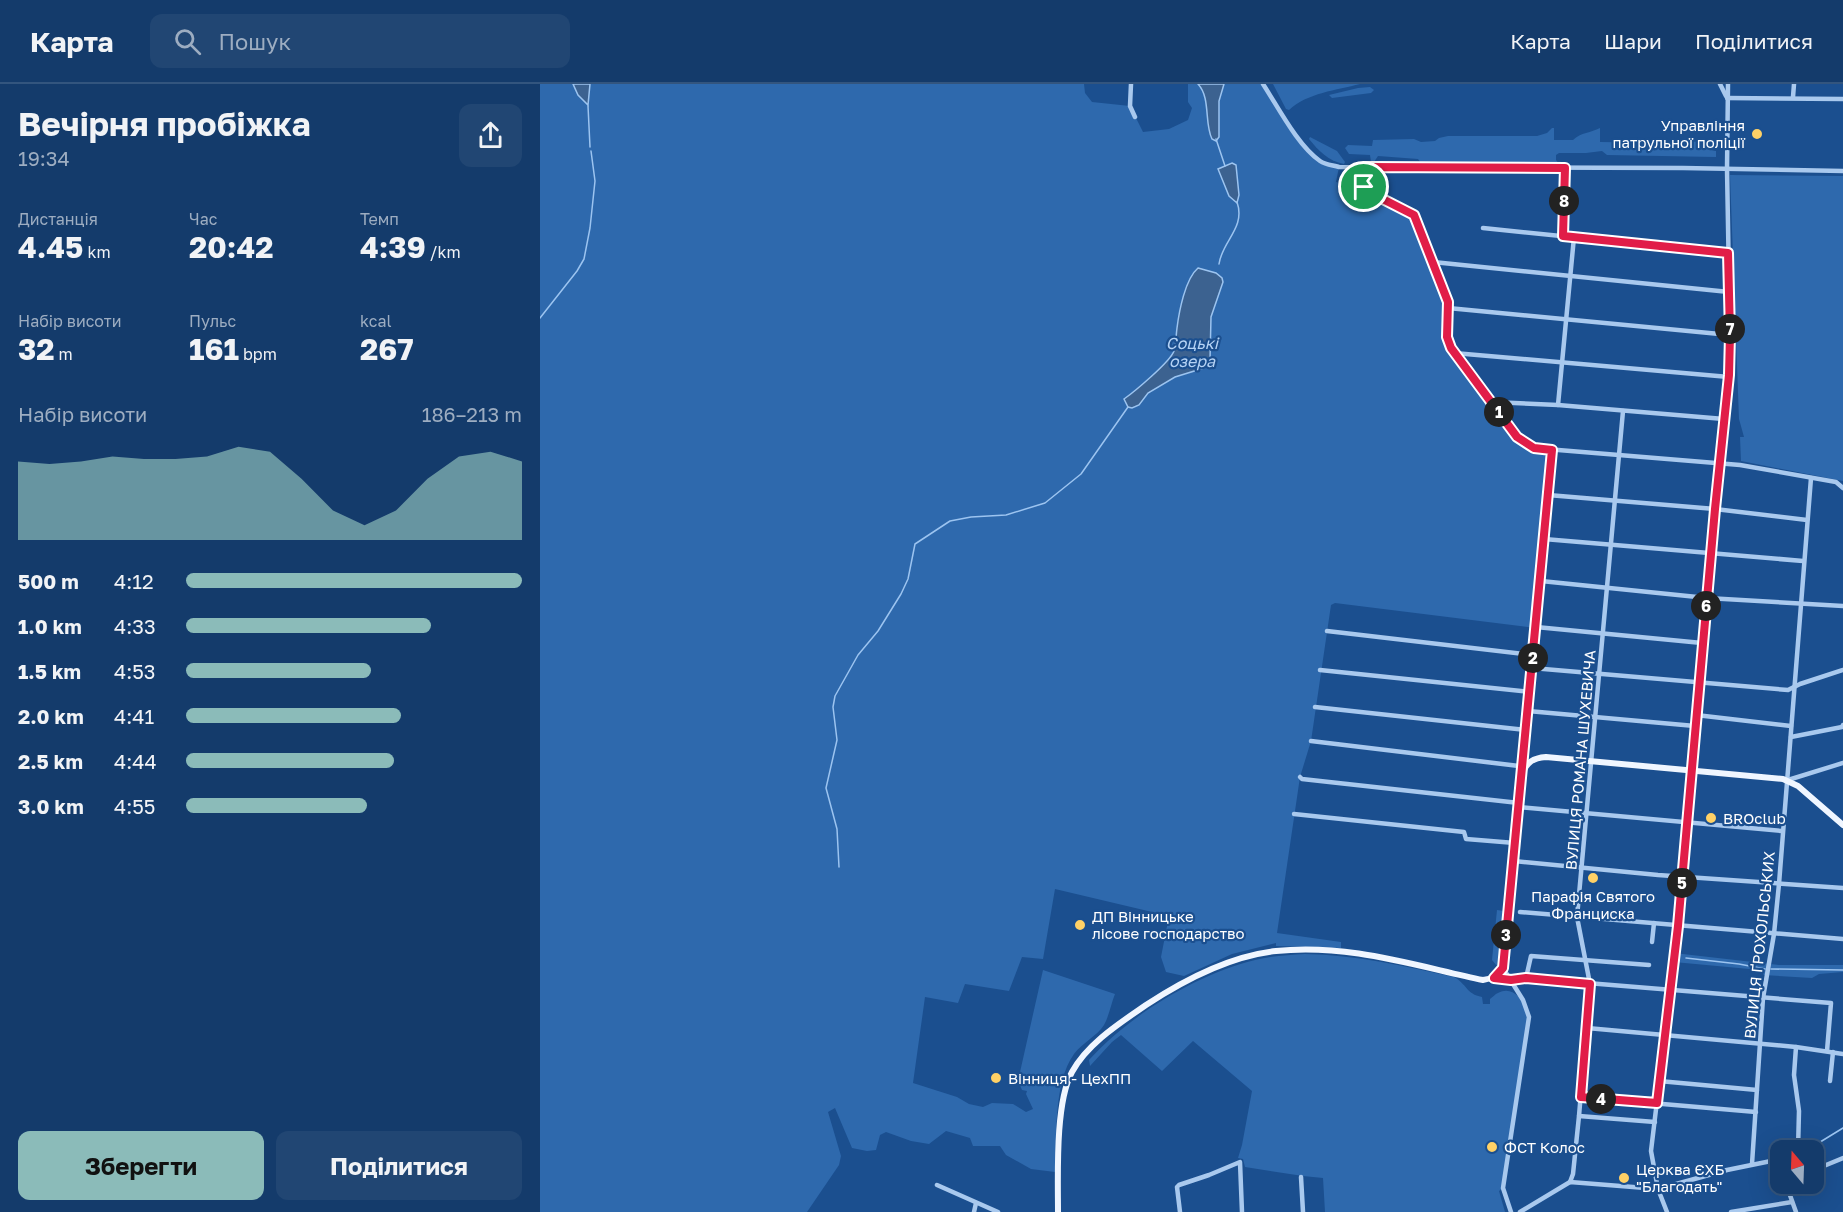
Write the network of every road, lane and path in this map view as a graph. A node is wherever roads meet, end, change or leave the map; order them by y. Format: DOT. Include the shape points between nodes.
graph roads {
  1 [pos="1131,84"];
  2 [pos="1263,84"];
  3 [pos="1720,84"];
  4 [pos="1728,84"];
  5 [pos="1794,84"];
  6 [pos="1727,98"];
  7 [pos="1793,98"];
  8 [pos="1843,99"];
  9 [pos="1135,117"];
  10 [pos="1365,167"];
  11 [pos="1565,168"];
  12 [pos="1727,169"];
  13 [pos="1843,171"];
  14 [pos="1483,228"];
  15 [pos="1563,236"];
  16 [pos="1574,237"];
  17 [pos="1728,253"];
  18 [pos="1432,262"];
  19 [pos="1570,277"];
  20 [pos="1729,292"];
  21 [pos="1448,308"];
  22 [pos="1567,318"];
  23 [pos="1730,334"];
  24 [pos="1454,353"];
  25 [pos="1563,362"];
  26 [pos="1729,377"];
  27 [pos="1491,402"];
  28 [pos="1558,405"];
  29 [pos="1623,411"];
  30 [pos="1724,419"];
  31 [pos="1552,450"];
  32 [pos="1619,455"];
  33 [pos="1719,465"];
  34 [pos="1811,478"];
  35 [pos="1843,488"];
  36 [pos="1548,495"];
  37 [pos="1615,502"];
  38 [pos="1715,509"];
  39 [pos="1807,520"];
  40 [pos="1544,539"];
  41 [pos="1611,545"];
  42 [pos="1711,554"];
  43 [pos="1803,561"];
  44 [pos="1540,581"];
  45 [pos="1607,589"];
  46 [pos="1707,598"];
  47 [pos="1801,603"];
  48 [pos="1843,606"];
  49 [pos="1536,627"];
  50 [pos="1327,631"];
  51 [pos="1603,633"];
  52 [pos="1702,643"];
  53 [pos="1533,655"];
  54 [pos="1532,668"];
  55 [pos="1320,670"];
  56 [pos="1843,670"];
  57 [pos="1600,675"];
  58 [pos="1699,683"];
  59 [pos="1793,687"];
  60 [pos="1530,693"];
  61 [pos="1315,707"];
  62 [pos="1528,711"];
  63 [pos="1696,715"];
  64 [pos="1596,716"];
  65 [pos="1843,725"];
  66 [pos="1695,726"];
  67 [pos="1791,726"];
  68 [pos="1526,730"];
  69 [pos="1791,737"];
  70 [pos="1311,741"];
  71 [pos="1525,753"];
  72 [pos="1546,757"];
  73 [pos="1591,761"];
  74 [pos="1843,763"];
  75 [pos="1521,770"];
  76 [pos="1690,770"];
  77 [pos="1300,777"];
  78 [pos="1788,780"];
  79 [pos="1519,805"];
  80 [pos="1294,814"];
  81 [pos="1587,814"];
  82 [pos="1687,823"];
  83 [pos="1843,825"];
  84 [pos="1782,831"];
  85 [pos="1515,843"];
  86 [pos="1514,861"];
  87 [pos="1582,868"];
  88 [pos="1682,876"];
  89 [pos="1779,884"];
  90 [pos="1843,888"];
  91 [pos="1520,912"];
  92 [pos="1577,918"];
  93 [pos="1654,923"];
  94 [pos="1678,926"];
  95 [pos="1774,934"];
  96 [pos="1843,939"];
  97 [pos="1652,942"];
  98 [pos="1587,960"];
  99 [pos="1649,965"];
  100 [pos="1503,968"];
  101 [pos="1494,978"];
  102 [pos="1526,978"];
  103 [pos="1511,980"];
  104 [pos="1590,984"];
  105 [pos="1670,990"];
  106 [pos="1763,998"];
  107 [pos="1587,1028"];
  108 [pos="1664,1035"];
  109 [pos="1760,1044"];
  110 [pos="1796,1047"];
  111 [pos="1830,1052"];
  112 [pos="1843,1054"];
  113 [pos="1659,1081"];
  114 [pos="1830,1081"];
  115 [pos="1757,1090"];
  116 [pos="1581,1097"];
  117 [pos="1657,1103"];
  118 [pos="1756,1112"];
  119 [pos="1579,1116"];
  120 [pos="1655,1122"];
  121 [pos="1798,1140"];
  122 [pos="1843,1158"];
  123 [pos="1770,1161"];
  124 [pos="1752,1164"];
  125 [pos="1824,1166"];
  126 [pos="1301,1177"];
  127 [pos="1570,1182"];
  128 [pos="937,1185"];
  129 [pos="1658,1189"];
  130 [pos="1789,1194"];
  131 [pos="1792,1202"];
  132 [pos="976,1203"];
  133 [pos="974,1212"];
  134 [pos="998,1212"];
  135 [pos="1058,1212"];
  136 [pos="1180,1212"];
  137 [pos="1242,1212"];
  138 [pos="1303,1212"];
  139 [pos="1510,1212"];
  140 [pos="1520,1212"];
  141 [pos="1666,1212"];
  142 [pos="1731,1212"];
  143 [pos="1796,1212"];
  1 -- 9 [label="street" via="1130,106"];
  2 -- 10 [label="street" via="1296,135 1319,160 1333,166"];
  3 -- 6 [label="street"];
  4 -- 6 [label="street"];
  5 -- 7 [label="street"];
  6 -- 7 [label="street"];
  6 -- 12 [label="street"];
  7 -- 8 [label="street"];
  10 -- 11 [label="street"];
  10 -- 18 [label="street" via="1365,190 1414,215"];
  11 -- 12 [label="street"];
  11 -- 15 [label="street"];
  12 -- 13 [label="street"];
  12 -- 17 [label="street"];
  14 -- 15 [label="street"];
  15 -- 16 [label="street"];
  16 -- 17 [label="street"];
  16 -- 19 [label="street"];
  17 -- 20 [label="street"];
  18 -- 19 [label="street"];
  18 -- 21 [label="street"];
  19 -- 20 [label="street"];
  19 -- 22 [label="street"];
  20 -- 23 [label="street"];
  21 -- 22 [label="street"];
  21 -- 24 [label="street" via="1447,337"];
  22 -- 23 [label="street"];
  22 -- 25 [label="street"];
  23 -- 26 [label="street"];
  24 -- 25 [label="street"];
  24 -- 27 [label="street"];
  25 -- 26 [label="street"];
  25 -- 28 [label="street"];
  26 -- 30 [label="street"];
  27 -- 28 [label="street"];
  27 -- 31 [label="street" via="1517,437 1534,448"];
  28 -- 29 [label="street"];
  29 -- 30 [label="street"];
  29 -- 32 [label="street, ВУЛИЦЯ РОМАНА ШУХЕВИЧА"];
  30 -- 33 [label="street"];
  31 -- 32 [label="street"];
  31 -- 36 [label="street"];
  32 -- 33 [label="street"];
  32 -- 37 [label="street, ВУЛИЦЯ РОМАНА ШУХЕВИЧА"];
  33 -- 34 [label="street"];
  33 -- 38 [label="street"];
  34 -- 35 [label="street" via="1836,482"];
  34 -- 39 [label="street, ВУЛИЦЯ ҐРОХОЛЬСЬКИХ"];
  36 -- 37 [label="street"];
  36 -- 40 [label="street"];
  37 -- 38 [label="street"];
  37 -- 41 [label="street, ВУЛИЦЯ РОМАНА ШУХЕВИЧА"];
  38 -- 39 [label="street"];
  38 -- 42 [label="street"];
  39 -- 43 [label="street, ВУЛИЦЯ ҐРОХОЛЬСЬКИХ"];
  40 -- 41 [label="street"];
  40 -- 44 [label="street"];
  41 -- 42 [label="street"];
  41 -- 45 [label="street, ВУЛИЦЯ РОМАНА ШУХЕВИЧА"];
  42 -- 43 [label="street"];
  42 -- 46 [label="street"];
  43 -- 47 [label="street, ВУЛИЦЯ ҐРОХОЛЬСЬКИХ"];
  44 -- 45 [label="street"];
  44 -- 49 [label="street"];
  45 -- 46 [label="street"];
  45 -- 51 [label="street, ВУЛИЦЯ РОМАНА ШУХЕВИЧА"];
  46 -- 47 [label="street"];
  46 -- 52 [label="street"];
  47 -- 48 [label="street"];
  47 -- 59 [label="street, ВУЛИЦЯ ҐРОХОЛЬСЬКИХ"];
  49 -- 51 [label="street"];
  49 -- 53 [label="street"];
  50 -- 53 [label="street"];
  51 -- 52 [label="street"];
  51 -- 57 [label="street, ВУЛИЦЯ РОМАНА ШУХЕВИЧА"];
  52 -- 58 [label="street"];
  53 -- 54 [label="street"];
  54 -- 57 [label="street"];
  54 -- 60 [label="street"];
  55 -- 60 [label="street"];
  56 -- 59 [label="street"];
  57 -- 58 [label="street"];
  57 -- 64 [label="street, ВУЛИЦЯ РОМАНА ШУХЕВИЧА"];
  58 -- 59 [label="street" via="1788,690"];
  58 -- 63 [label="street"];
  59 -- 67 [label="street, ВУЛИЦЯ ҐРОХОЛЬСЬКИХ"];
  60 -- 62 [label="street"];
  61 -- 68 [label="street"];
  62 -- 64 [label="street"];
  62 -- 68 [label="street"];
  63 -- 66 [label="street"];
  63 -- 67 [label="street"];
  64 -- 66 [label="street"];
  64 -- 73 [label="street, ВУЛИЦЯ РОМАНА ШУХЕВИЧА"];
  65 -- 69 [label="street"];
  66 -- 76 [label="street"];
  67 -- 69 [label="street, ВУЛИЦЯ ҐРОХОЛЬСЬКИХ"];
  68 -- 71 [label="street"];
  69 -- 78 [label="street, ВУЛИЦЯ ҐРОХОЛЬСЬКИХ"];
  70 -- 75 [label="street"];
  71 -- 72 [label="street"];
  71 -- 75 [label="street"];
  72 -- 73 [label="main road"];
  72 -- 75 [label="main road" via="1530,761"];
  73 -- 76 [label="main road"];
  73 -- 81 [label="street, ВУЛИЦЯ РОМАНА ШУХЕВИЧА"];
  74 -- 78 [label="street"];
  75 -- 79 [label="main road"];
  76 -- 78 [label="main road"];
  76 -- 82 [label="street"];
  77 -- 79 [label="street"];
  78 -- 83 [label="main road"];
  78 -- 84 [label="street, ВУЛИЦЯ ҐРОХОЛЬСЬКИХ"];
  79 -- 81 [label="street"];
  79 -- 85 [label="main road"];
  80 -- 85 [label="street" via="1464,832 1466,839"];
  81 -- 82 [label="street"];
  81 -- 87 [label="street, ВУЛИЦЯ РОМАНА ШУХЕВИЧА"];
  82 -- 84 [label="street"];
  82 -- 88 [label="street"];
  84 -- 89 [label="street, ВУЛИЦЯ ҐРОХОЛЬСЬКИХ"];
  85 -- 86 [label="main road"];
  86 -- 87 [label="street"];
  86 -- 100 [label="main road"];
  87 -- 88 [label="street"];
  87 -- 92 [label="street, ВУЛИЦЯ РОМАНА ШУХЕВИЧА"];
  88 -- 89 [label="street"];
  88 -- 94 [label="street"];
  89 -- 90 [label="street"];
  89 -- 95 [label="street, ВУЛИЦЯ ҐРОХОЛЬСЬКИХ"];
  91 -- 92 [label="street"];
  92 -- 93 [label="street"];
  92 -- 98 [label="street, ВУЛИЦЯ РОМАНА ШУХЕВИЧА"];
  93 -- 94 [label="street"];
  93 -- 97 [label="street"];
  94 -- 95 [label="street"];
  94 -- 105 [label="street"];
  95 -- 96 [label="street"];
  95 -- 106 [label="street, ВУЛИЦЯ ҐРОХОЛЬСЬКИХ"];
  98 -- 99 [label="street"];
  98 -- 102 [label="street" via="1531,956"];
  98 -- 104 [label="street, ВУЛИЦЯ РОМАНА ШУХЕВИЧА"];
  100 -- 101 [label="main road"];
  100 -- 103 [label="street"];
  101 -- 103 [label="street"];
  101 -- 135 [label="main road" via="1483,980 1360,954 1305,950 1255,955 1199,975 1109,1031 1072,1072 1063,1105"];
  102 -- 103 [label="street"];
  102 -- 104 [label="street"];
  103 -- 139 [label="street" via="1528,1017 1503,1188"];
  104 -- 105 [label="street"];
  104 -- 107 [label="street, ВУЛИЦЯ РОМАНА ШУХЕВИЧА"];
  105 -- 106 [label="street"];
  105 -- 108 [label="street"];
  106 -- 109 [label="street, ВУЛИЦЯ ҐРОХОЛЬСЬКИХ"];
  106 -- 111 [label="street" via="1831,1003"];
  107 -- 108 [label="street"];
  107 -- 116 [label="street, ВУЛИЦЯ РОМАНА ШУХЕВИЧА"];
  108 -- 109 [label="street"];
  108 -- 113 [label="street"];
  109 -- 110 [label="street"];
  109 -- 115 [label="street, ВУЛИЦЯ ҐРОХОЛЬСЬКИХ"];
  110 -- 111 [label="street"];
  110 -- 121 [label="street"];
  111 -- 112 [label="street"];
  111 -- 114 [label="street"];
  113 -- 115 [label="street"];
  113 -- 117 [label="street"];
  115 -- 118 [label="street, ВУЛИЦЯ ҐРОХОЛЬСЬКИХ"];
  116 -- 117 [label="street"];
  116 -- 119 [label="street, ВУЛИЦЯ РОМАНА ШУХЕВИЧА"];
  117 -- 118 [label="street"];
  117 -- 120 [label="street"];
  118 -- 124 [label="street, ВУЛИЦЯ ҐРОХОЛЬСЬКИХ"];
  119 -- 120 [label="street"];
  119 -- 127 [label="street, ВУЛИЦЯ РОМАНА ШУХЕВИЧА"];
  120 -- 129 [label="street" via="1651,1151"];
  122 -- 125 [label="street"];
  123 -- 124 [label="street"];
  124 -- 129 [label="street"];
  126 -- 138 [label="street"];
  127 -- 129 [label="street"];
  127 -- 140 [label="street"];
  128 -- 132 [label="street"];
  129 -- 141 [label="street"];
  130 -- 131 [label="street"];
  131 -- 142 [label="street"];
  131 -- 143 [label="street"];
  132 -- 133 [label="street"];
  132 -- 134 [label="street"];
  136 -- 137 [label="street" via="1179,1185 1240,1162"];
}
